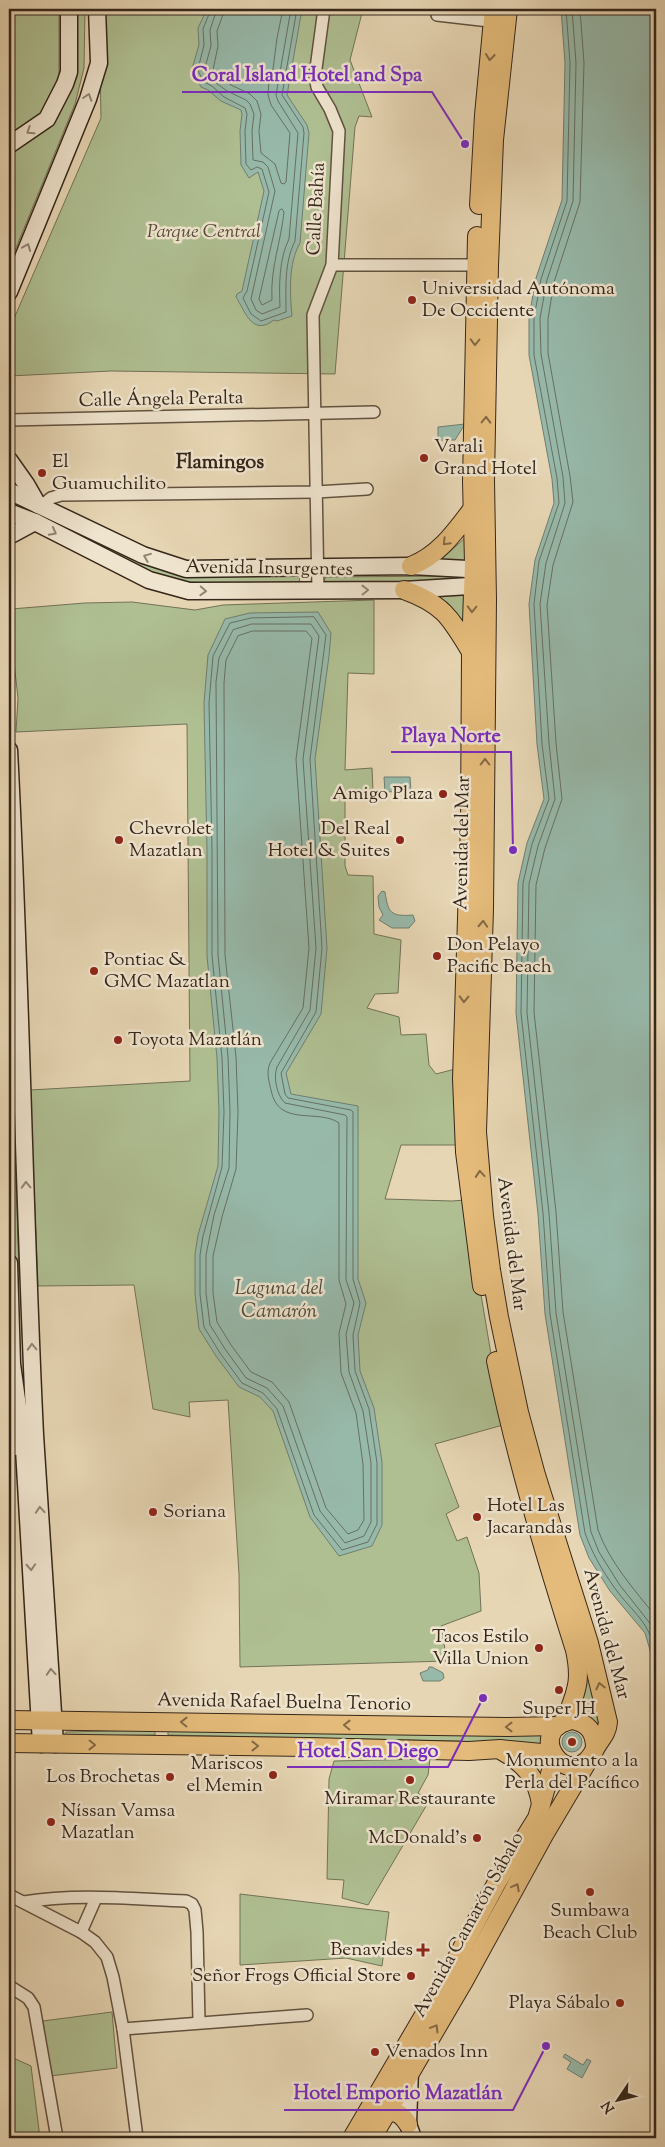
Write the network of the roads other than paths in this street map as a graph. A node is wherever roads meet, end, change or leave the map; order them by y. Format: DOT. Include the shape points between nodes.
graph roads {
  1 [pos="69,9"];
  2 [pos="97,9"];
  3 [pos="324,9"];
  4 [pos="437,15"];
  5 [pos="501,15"];
  6 [pos="9,145"];
  7 [pos="332,265"];
  8 [pos="482,265"];
  9 [pos="9,292"];
  10 [pos="374,412"];
  11 [pos="314,415"];
  12 [pos="9,420"];
  13 [pos="9,460"];
  14 [pos="367,489"];
  15 [pos="9,491"];
  16 [pos="316,492"];
  17 [pos="40,506"];
  18 [pos="473,508"];
  19 [pos="9,512"];
  20 [pos="35,522"];
  21 [pos="9,536"];
  22 [pos="411,566"];
  23 [pos="316,569"];
  24 [pos="480,578"];
  25 [pos="404,590"];
  26 [pos="318,591"];
  27 [pos="471,652"];
  28 [pos="9,750"];
  29 [pos="9,1262"];
  30 [pos="10,1369"];
  31 [pos="22,1443"];
  32 [pos="9,1720"];
  33 [pos="47,1720"];
  34 [pos="561,1724"];
  35 [pos="9,1743"];
  36 [pos="48,1744"];
  37 [pos="500,1749"];
  38 [pos="592,1753"];
  39 [pos="554,1755"];
  40 [pos="541,1804"];
  41 [pos="9,1895"];
  42 [pos="96,1898"];
  43 [pos="24,1902"];
  44 [pos="81,1932"];
  45 [pos="9,1986"];
  46 [pos="307,2015"];
  47 [pos="199,2022"];
  48 [pos="123,2029"];
  49 [pos="404,2065"];
  50 [pos="385,2113"];
  51 [pos="410,2131"];
  52 [pos="57,2138"];
  53 [pos="137,2138"];
  54 [pos="352,2138"];
  55 [pos="372,2138"];
  1 -- 6 [label="main road, one-way" via="69,72 65,84 47,119"];
  9 -- 2 [label="main road, one-way" via="88,99 99,64"];
  3 -- 7 [label="street, Calle Bahía" via="315,76 317,87 340,132"];
  4 -- 5 [label="street"];
  5 -- 8 [label="main road, Avenida del Mar"];
  7 -- 8 [label="street"];
  7 -- 11 [label="street, Calle Bahía" via="313,315"];
  8 -- 18 [label="main road, Avenida del Mar, one-way"];
  24 -- 8 [label="main road, Avenida del Mar, one-way" via="485,480"];
  10 -- 11 [label="street, Calle Ángela Peralta"];
  11 -- 12 [label="street, Calle Ángela Peralta"];
  11 -- 16 [label="street, Calle Bahía"];
  13 -- 17 [label="main road"];
  14 -- 16 [label="street"];
  15 -- 17 [label="main road, Avenida Insurgentes"];
  16 -- 17 [label="street" via="61,495"];
  16 -- 23 [label="street, Calle Bahía"];
  23 -- 17 [label="main road, Avenida Insurgentes, one-way" via="186,569 143,555"];
  18 -- 22 [label="main road, one-way" via="443,545 425,561"];
  18 -- 24 [label="main road, Avenida del Mar"];
  19 -- 20 [label="main road, Avenida Insurgentes"];
  20 -- 21 [label="main road"];
  20 -- 26 [label="main road, Avenida Insurgentes, one-way" via="129,572 167,586 204,592"];
  22 -- 23 [label="main road, Avenida Insurgentes"];
  22 -- 24 [label="main road, Avenida Insurgentes"];
  23 -- 26 [label="street, Calle Bahía"];
  24 -- 25 [label="main road, Avenida Insurgentes"];
  24 -- 27 [label="main road, Avenida del Mar, one-way"];
  38 -- 24 [label="main road, Avenida del Mar, one-way" via="608,1729 601,1689 519,1412 499,1317 483,1206 477,1132 484,909"];
  26 -- 25 [label="main road, Avenida Insurgentes, one-way"];
  25 -- 27 [label="main road" via="432,601 441,609"];
  27 -- 34 [label="main road, Avenida del Mar, one-way" via="470,822 462,1079 465,1152 477,1257 507,1413 579,1671 576,1692"];
  31 -- 28 [label="main road, one-way" via="17,914"];
  29 -- 30 [label="main road"];
  30 -- 31 [label="main road"];
  31 -- 33 [label="main road"];
  32 -- 33 [label="main road, Avenida Rafael Buelna Tenorio"];
  34 -- 33 [label="main road, Avenida Rafael Buelna Tenorio, one-way" via="507,1727"];
  33 -- 36 [label="main road"];
  34 -- 38 [label="main road" via="572,1720 588,1726 593,1732"];
  34 -- 39 [label="main road" via="550,1739"];
  35 -- 36 [label="main road"];
  36 -- 37 [label="main road, one-way"];
  37 -- 39 [label="main road"];
  37 -- 40 [label="main road" via="514,1757 529,1773 539,1789"];
  38 -- 39 [label="main road" via="584,1763 572,1766 559,1762"];
  49 -- 38 [label="main road, Avenida Camarón Sábalo, one-way" via="464,1981"];
  39 -- 40 [label="main road, Avenida Camarón Sábalo"];
  40 -- 49 [label="main road, Avenida Camarón Sábalo" via="537,1818 496,1884 451,1969"];
  41 -- 43 [label="street"];
  42 -- 43 [label="street"];
  42 -- 44 [label="street"];
  42 -- 47 [label="street" via="186,1901 192,1904 197,1932"];
  43 -- 44 [label="street"];
  44 -- 48 [label="street" via="107,1957"];
  45 -- 52 [label="street" via="28,1998 34,2007"];
  46 -- 47 [label="street"];
  47 -- 48 [label="street"];
  48 -- 53 [label="street"];
  49 -- 50 [label="main road, Avenida Camarón Sábalo"];
  49 -- 51 [label="main road"];
  49 -- 54 [label="main road, Avenida Camarón Sábalo"];
  50 -- 51 [label="main road" via="402,2116"];
  50 -- 55 [label="main road, Avenida Camarón Sábalo"];
}
